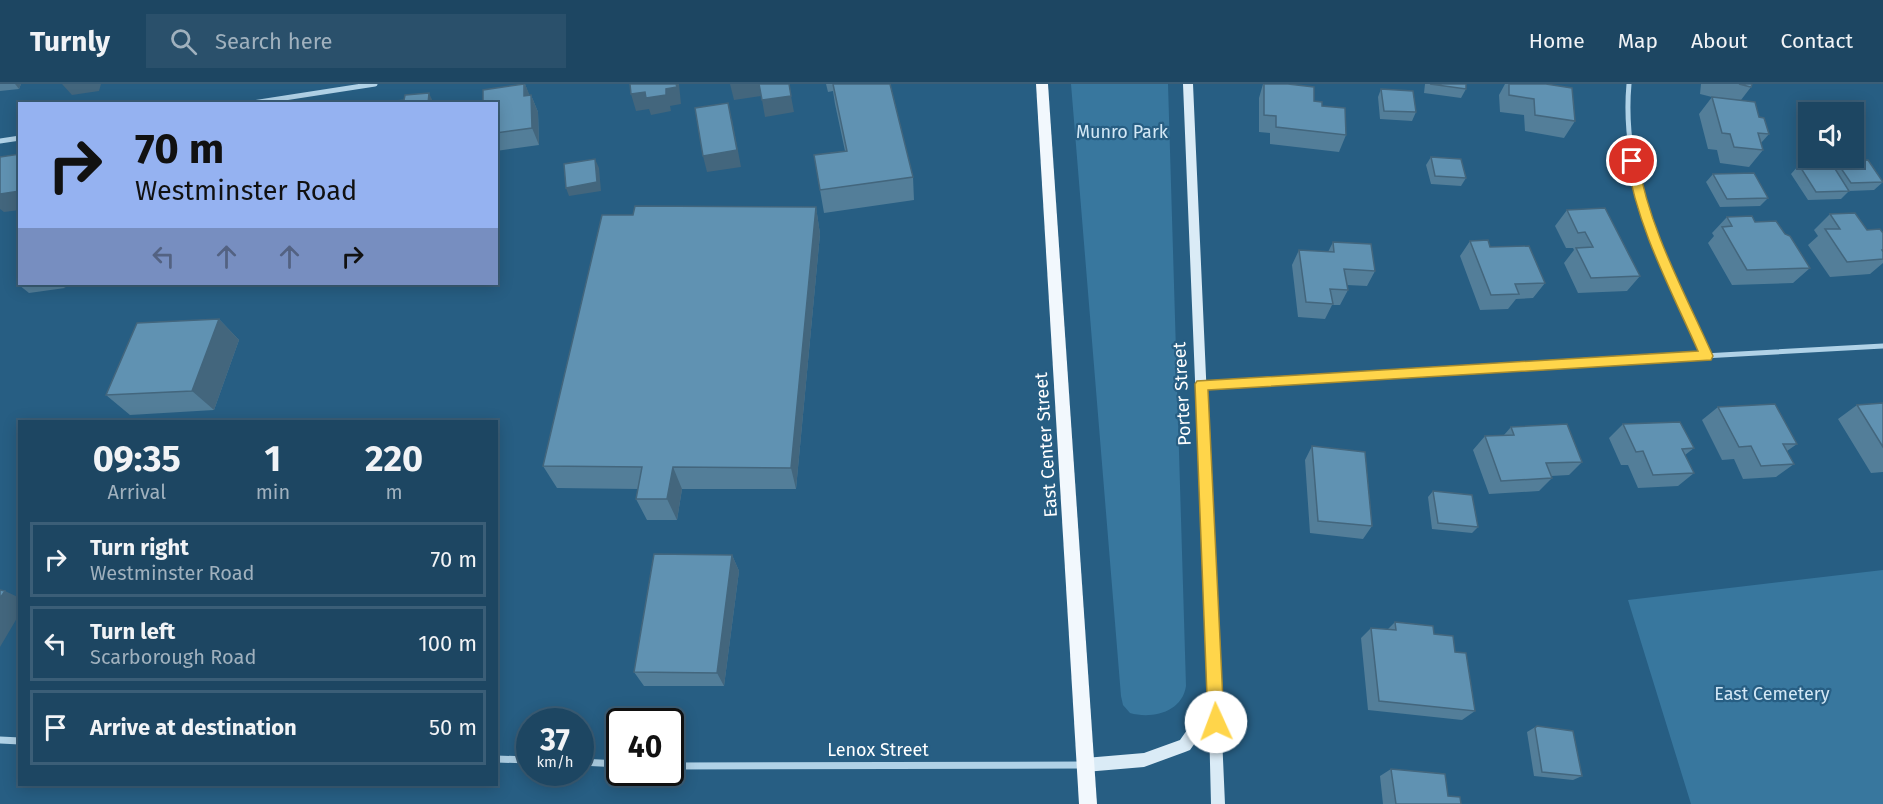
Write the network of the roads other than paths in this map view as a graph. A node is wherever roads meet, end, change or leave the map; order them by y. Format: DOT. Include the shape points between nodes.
graph roads {
  1 [pos="375,84"];
  2 [pos="1042,84"];
  3 [pos="1188,84"];
  4 [pos="1629,84"];
  5 [pos="259,102"];
  6 [pos="18,138"];
  7 [pos="0,141"];
  8 [pos="1883,346"];
  9 [pos="1706,356"];
  10 [pos="1202,384"];
  11 [pos="1215,702"];
  12 [pos="0,740"];
  13 [pos="18,741"];
  14 [pos="498,759"];
  15 [pos="516,760"];
  16 [pos="1085,765"];
  17 [pos="684,766"];
  18 [pos="1088,804"];
  19 [pos="1218,804"];
  1 -- 5 [label="street"];
  2 -- 16 [label="main road, East Center Street"];
  3 -- 10 [label="street, Porter Street"];
  4 -- 9 [label="street" via="1626,124 1635,179 1652,232"];
  6 -- 7 [label="street"];
  8 -- 9 [label="street"];
  9 -- 10 [label="street"];
  10 -- 11 [label="street, Porter Street"];
  11 -- 16 [label="street" via="1185,745 1144,760"];
  11 -- 19 [label="street, Porter Street"];
  12 -- 13 [label="street"];
  14 -- 15 [label="street"];
  16 -- 17 [label="street, Lenox Street"];
  16 -- 18 [label="main road, East Center Street"];
}
